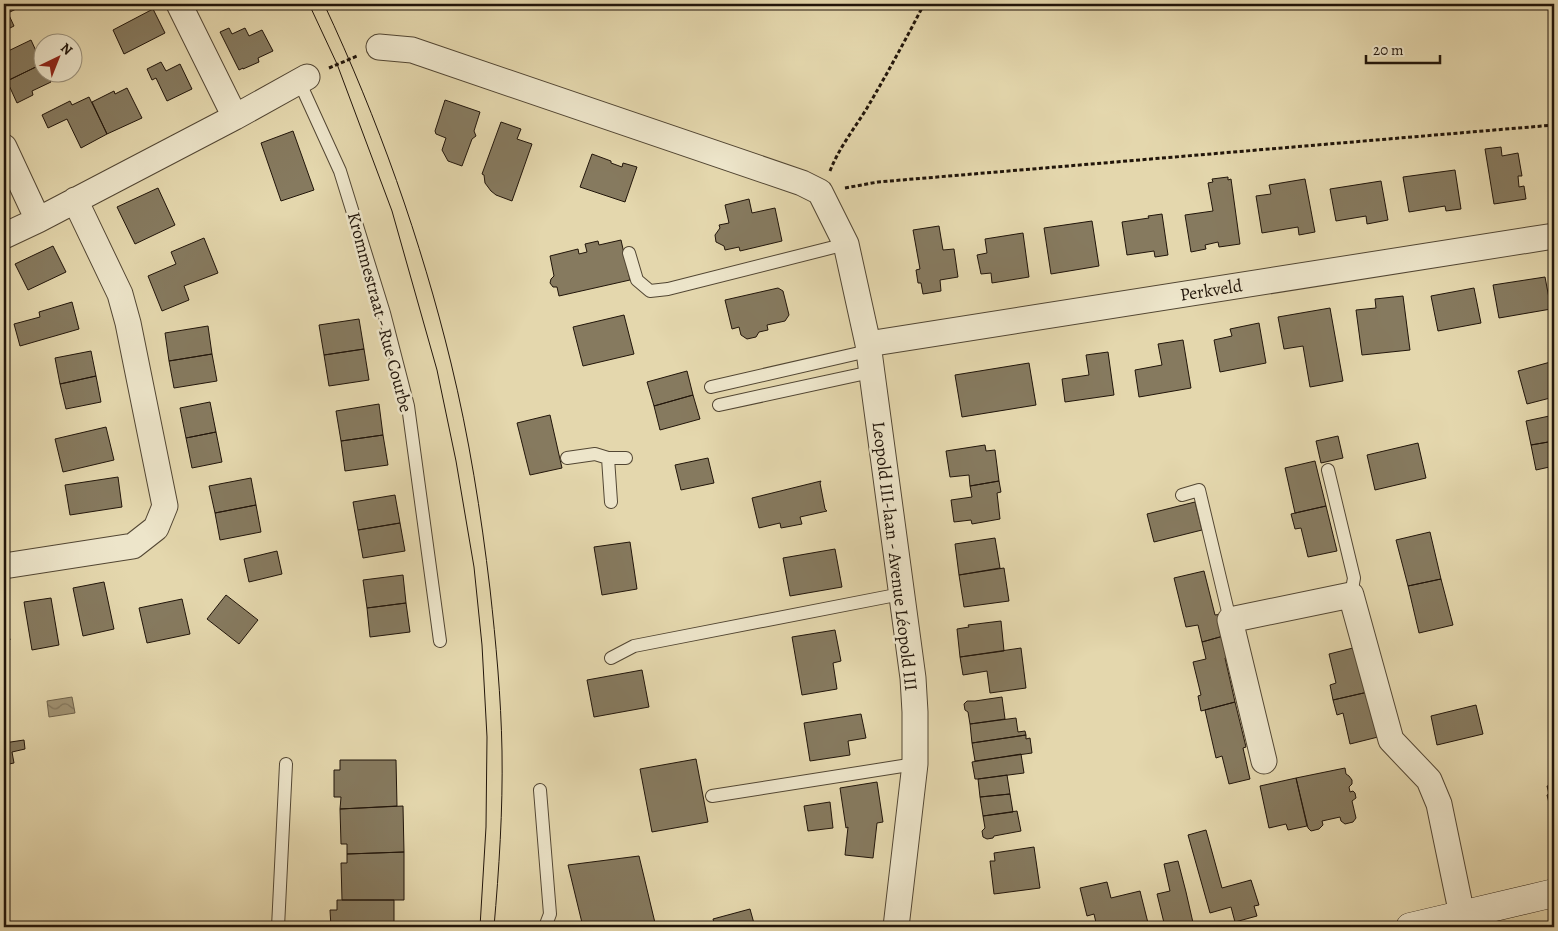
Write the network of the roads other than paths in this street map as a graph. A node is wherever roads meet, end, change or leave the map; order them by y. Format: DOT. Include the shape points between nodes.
graph roads {
  1 [pos="179,4"];
  2 [pos="379,47"];
  3 [pos="303,79"];
  4 [pos="235,117"];
  5 [pos="4,147"];
  6 [pos="75,200"];
  7 [pos="38,220"];
  8 [pos="4,236"];
  9 [pos="1554,236"];
  10 [pos="846,244"];
  11 [pos="629,253"];
  12 [pos="869,355"];
  13 [pos="711,387"];
  14 [pos="719,405"];
  15 [pos="567,458"];
  16 [pos="608,458"];
  17 [pos="626,458"];
  18 [pos="1328,470"];
  19 [pos="1182,495"];
  20 [pos="611,502"];
  21 [pos="4,566"];
  22 [pos="901,594"];
  23 [pos="1351,595"];
  24 [pos="1230,620"];
  25 [pos="440,641"];
  26 [pos="611,658"];
  27 [pos="1264,761"];
  28 [pos="286,764"];
  29 [pos="915,764"];
  30 [pos="540,790"];
  31 [pos="712,796"];
  32 [pos="1554,893"];
  33 [pos="1462,915"];
  34 [pos="278,927"];
  35 [pos="545,927"];
  36 [pos="896,927"];
  37 [pos="1410,927"];
  1 -- 4 [label="street"];
  2 -- 10 [label="street, Leopold III-laan - Avenue Léopold III" via="412,50 802,183 820,192"];
  3 -- 4 [label="street"];
  3 -- 25 [label="lane, Krommestraat - Rue Courbe" via="340,171 384,313 408,406"];
  4 -- 6 [label="street"];
  5 -- 7 [label="street"];
  6 -- 7 [label="street"];
  6 -- 21 [label="street" via="120,294 165,506 156,528 133,546"];
  7 -- 8 [label="street"];
  9 -- 12 [label="street, Perkveld"];
  10 -- 11 [label="lane" via="650,291 637,280"];
  10 -- 12 [label="street, Leopold III-laan - Avenue Léopold III"];
  12 -- 13 [label="lane"];
  12 -- 14 [label="lane"];
  12 -- 22 [label="street, Leopold III-laan - Avenue Léopold III"];
  15 -- 16 [label="lane" via="595,454"];
  16 -- 17 [label="lane"];
  16 -- 20 [label="lane"];
  18 -- 23 [label="lane" via="1354,578"];
  19 -- 24 [label="lane" via="1199,490"];
  22 -- 26 [label="lane" via="634,646"];
  22 -- 29 [label="street, Leopold III-laan - Avenue Léopold III" via="913,678"];
  23 -- 24 [label="street"];
  23 -- 33 [label="street" via="1391,740 1429,780 1439,804"];
  24 -- 27 [label="street"];
  28 -- 34 [label="lane"];
  29 -- 31 [label="lane"];
  29 -- 36 [label="street, Leopold III-laan - Avenue Léopold III"];
  30 -- 35 [label="lane" via="550,914"];
  32 -- 33 [label="main road"];
  33 -- 37 [label="main road"];
}
